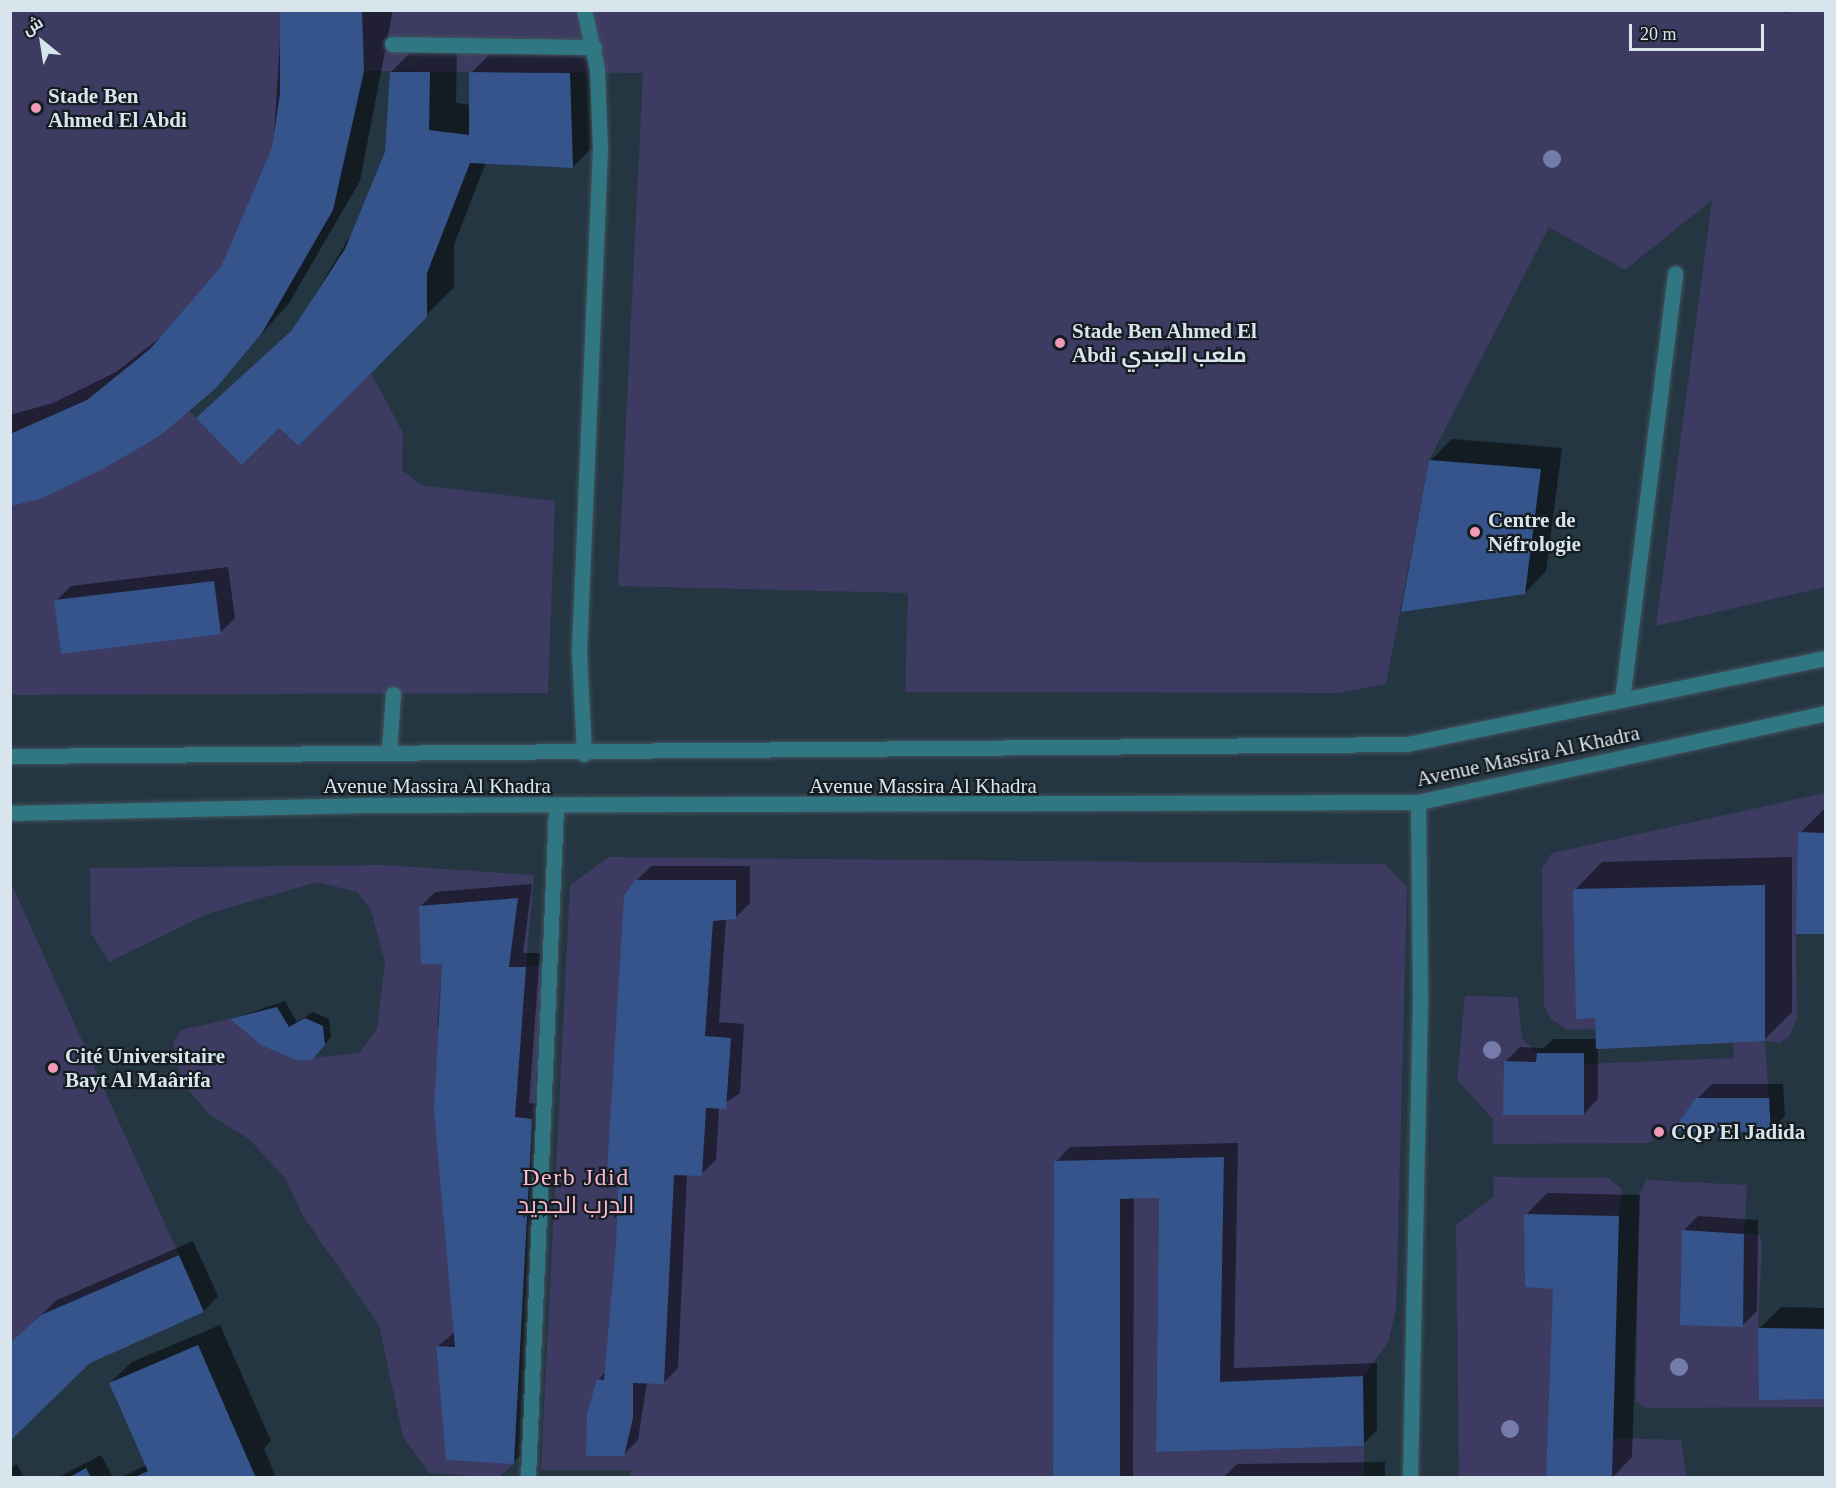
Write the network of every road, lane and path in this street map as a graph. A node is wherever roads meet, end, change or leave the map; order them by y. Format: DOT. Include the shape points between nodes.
graph roads {
  1 [pos="584,10"];
  2 [pos="392,44"];
  3 [pos="594,47"];
  4 [pos="1675,273"];
  5 [pos="1826,658"];
  6 [pos="393,694"];
  7 [pos="1622,699"];
  8 [pos="1826,713"];
  9 [pos="389,750"];
  10 [pos="584,754"];
  11 [pos="10,756"];
  12 [pos="1418,802"];
  13 [pos="556,807"];
  14 [pos="10,813"];
  15 [pos="528,1478"];
  16 [pos="1410,1478"];
  1 -- 3 [label="street"];
  2 -- 3 [label="street"];
  3 -- 10 [label="street" via="600,150 579,650"];
  4 -- 7 [label="street"];
  5 -- 7 [label="street, Avenue Massira Al Khadra"];
  6 -- 9 [label="street"];
  7 -- 10 [label="street, Avenue Massira Al Khadra" via="1407,744"];
  8 -- 12 [label="street, Avenue Massira Al Khadra"];
  9 -- 10 [label="street, Avenue Massira Al Khadra"];
  9 -- 11 [label="street, Avenue Massira Al Khadra"];
  12 -- 13 [label="street, Avenue Massira Al Khadra"];
  12 -- 16 [label="street" via="1420,994"];
  13 -- 14 [label="street, Avenue Massira Al Khadra" via="356,805"];
  13 -- 15 [label="street"];
}
